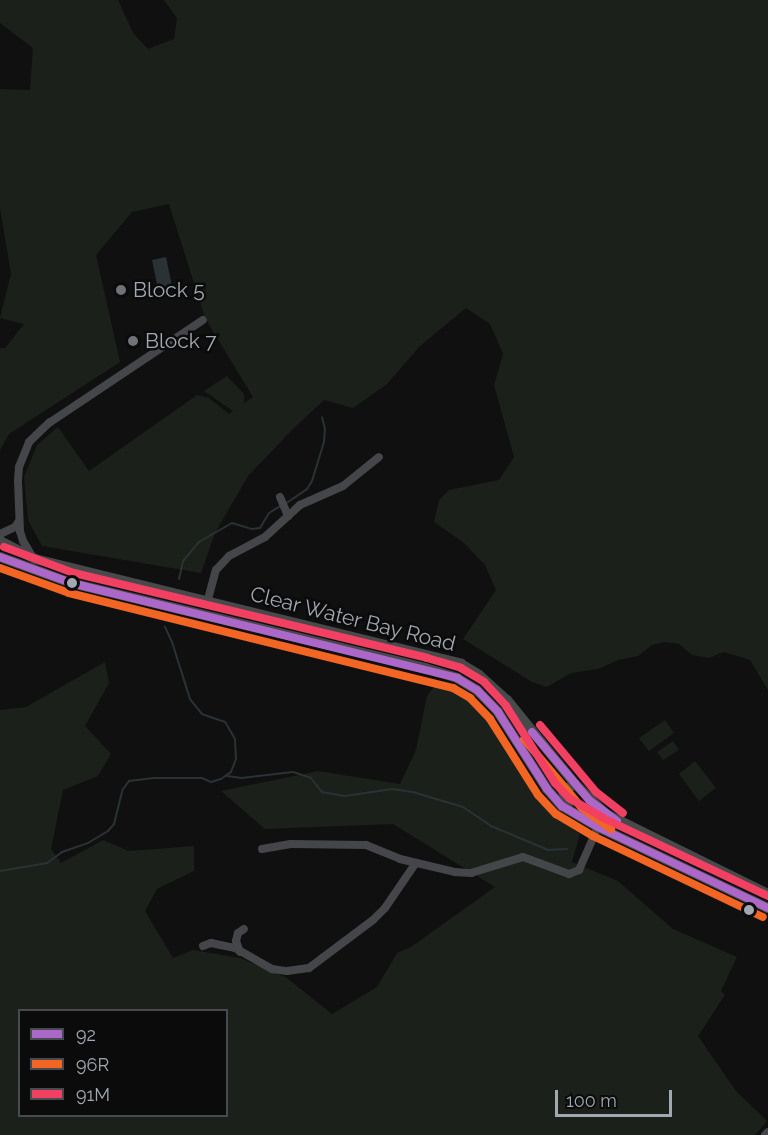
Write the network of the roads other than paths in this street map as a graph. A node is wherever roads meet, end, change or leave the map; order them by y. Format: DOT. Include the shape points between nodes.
graph roads {
  1 [pos="203,320"];
  2 [pos="379,457"];
  3 [pos="281,499"];
  4 [pos="287,513"];
  5 [pos="20,519"];
  6 [pos="0,534"];
  7 [pos="0,541"];
  8 [pos="0,557"];
  9 [pos="35,559"];
  10 [pos="207,603"];
  11 [pos="575,784"];
  12 [pos="569,811"];
  13 [pos="598,827"];
  14 [pos="262,849"];
  15 [pos="415,864"];
  16 [pos="768,894"];
  17 [pos="768,908"];
  18 [pos="244,929"];
  19 [pos="203,946"];
  20 [pos="240,953"];
  1 -- 5 [label="street" via="38,432 19,467"];
  2 -- 4 [label="street" via="343,486"];
  3 -- 4 [label="street"];
  4 -- 10 [label="street" via="265,537 229,555 216,570"];
  5 -- 6 [label="street" via="15,527"];
  5 -- 9 [label="street" via="23,541"];
  7 -- 9 [label="main road, Clear Water Bay Road"];
  8 -- 12 [label="main road, Clear Water Bay Road" via="71,583 457,678 491,703 547,789"];
  9 -- 10 [label="main road, Clear Water Bay Road"];
  10 -- 11 [label="main road, Clear Water Bay Road" via="461,664 507,700"];
  11 -- 12 [label="main road" via="563,792"];
  11 -- 16 [label="main road, Clear Water Bay Road" via="606,814 625,826"];
  12 -- 13 [label="main road, Clear Water Bay Road"];
  13 -- 15 [label="street" via="581,867 570,874 523,857 471,873"];
  13 -- 17 [label="main road, Clear Water Bay Road"];
  14 -- 15 [label="street" via="291,844 366,845"];
  15 -- 20 [label="street" via="373,920 309,968 272,969"];
  18 -- 20 [label="street" via="236,941"];
  19 -- 20 [label="street" via="211,943 235,948"];
}
